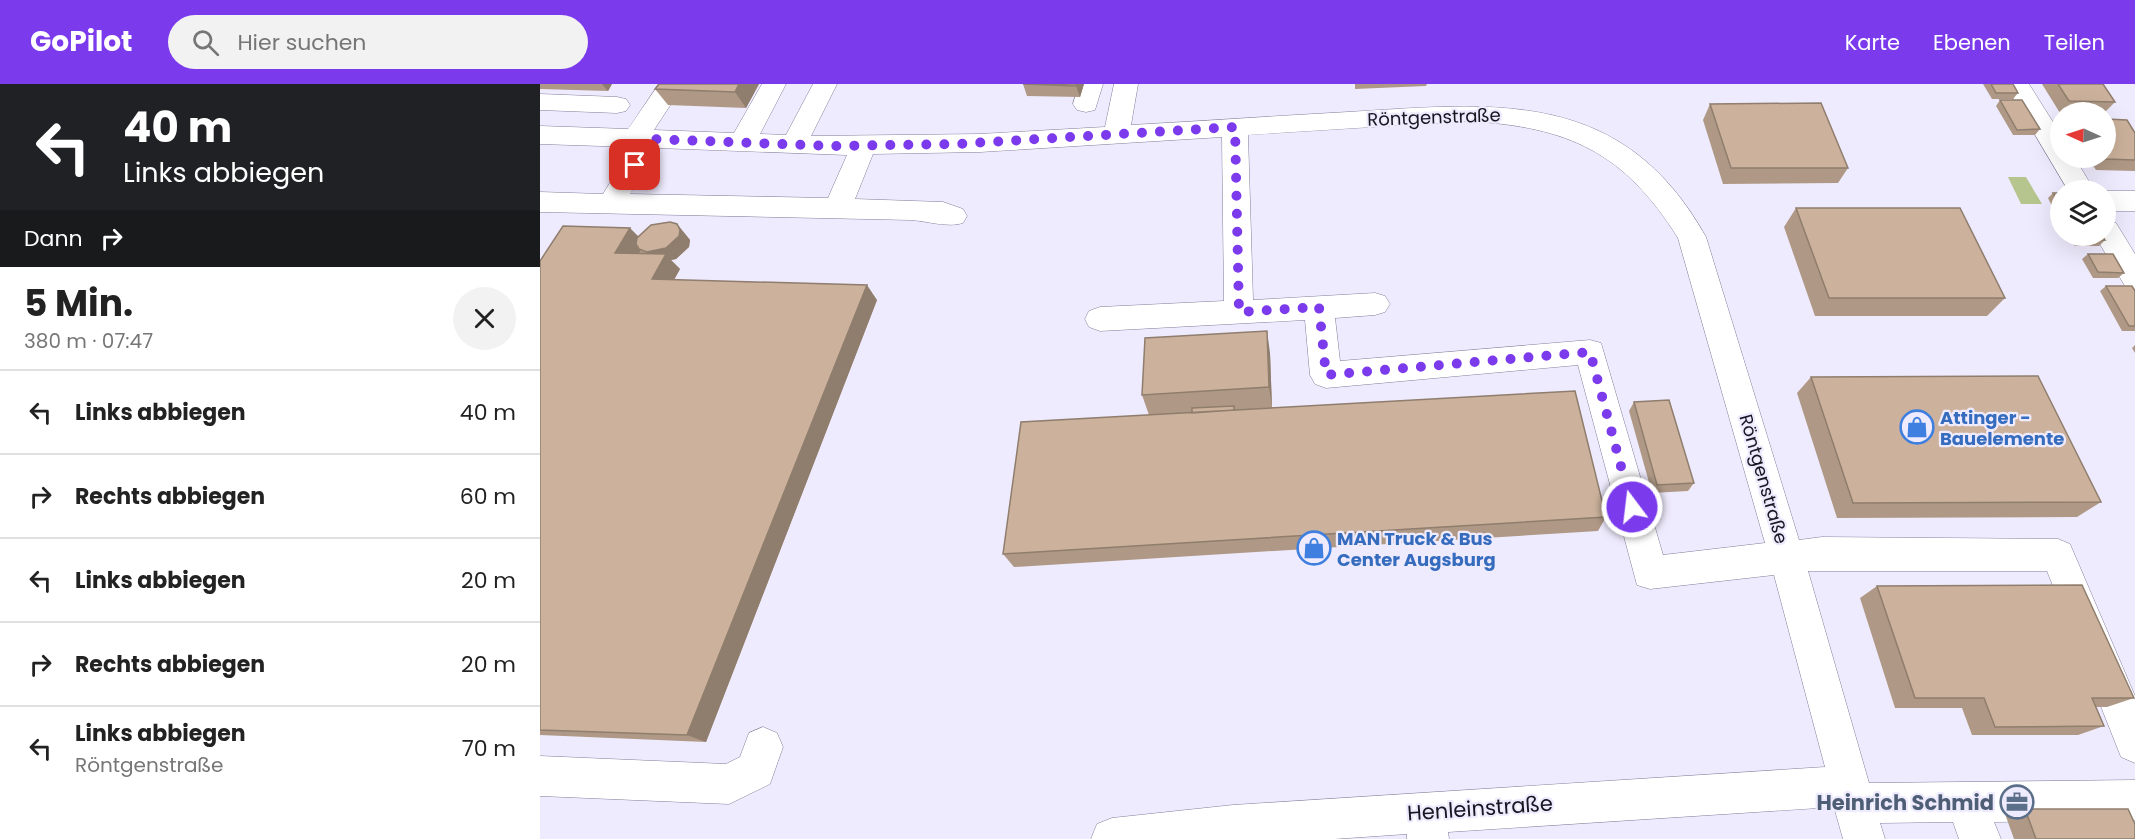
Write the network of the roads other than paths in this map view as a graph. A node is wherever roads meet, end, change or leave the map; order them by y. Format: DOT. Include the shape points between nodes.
graph roads {
  1 [pos="631,84"];
  2 [pos="672,84"];
  3 [pos="774,84"];
  4 [pos="825,84"];
  5 [pos="1126,84"];
  6 [pos="2017,84"];
  7 [pos="540,102"];
  8 [pos="617,105"];
  9 [pos="1235,127"];
  10 [pos="540,135"];
  11 [pos="1116,135"];
  12 [pos="596,137"];
  13 [pos="644,139"];
  14 [pos="742,142"];
  15 [pos="794,145"];
  16 [pos="864,145"];
  17 [pos="2075,180"];
  18 [pos="2116,201"];
  19 [pos="2135,201"];
  20 [pos="540,202"];
  21 [pos="611,203"];
  22 [pos="837,209"];
  23 [pos="953,216"];
  24 [pos="2116,246"];
  25 [pos="2135,278"];
  26 [pos="1375,304"];
  27 [pos="1319,307"];
  28 [pos="1239,312"];
  29 [pos="1100,319"];
  30 [pos="1787,558"];
  31 [pos="2134,742"];
  32 [pos="763,747"];
  33 [pos="540,776"];
  34 [pos="2135,800"];
  35 [pos="1855,810"];
  36 [pos="1973,821"];
  37 [pos="1427,825"];
  38 [pos="1112,839"];
  1 -- 8 [label="street"];
  2 -- 13 [label="street"];
  3 -- 14 [label="street"];
  4 -- 15 [label="street"];
  5 -- 11 [label="street"];
  6 -- 17 [label="street"];
  7 -- 8 [label="street"];
  8 -- 12 [label="street"];
  9 -- 11 [label="street, Röntgenstraße"];
  9 -- 28 [label="street"];
  9 -- 30 [label="street, Röntgenstraße" via="1507,114 1577,132 1631,161 1661,189 1692,237"];
  10 -- 12 [label="street, Röntgenstraße"];
  11 -- 16 [label="street, Röntgenstraße"];
  12 -- 13 [label="street, Röntgenstraße"];
  13 -- 14 [label="street, Röntgenstraße"];
  13 -- 21 [label="street"];
  14 -- 15 [label="street, Röntgenstraße"];
  15 -- 16 [label="street, Röntgenstraße"];
  16 -- 22 [label="street"];
  18 -- 19 [label="street"];
  20 -- 21 [label="street"];
  21 -- 22 [label="street"];
  22 -- 23 [label="street" via="908,218 943,212"];
  24 -- 25 [label="street"];
  26 -- 27 [label="street"];
  27 -- 28 [label="street"];
  27 -- 30 [label="street" via="1326,375 1590,352 1650,573"];
  28 -- 29 [label="street"];
  30 -- 31 [label="street" via="1822,553 2058,555"];
  30 -- 35 [label="street, Röntgenstraße"];
  32 -- 33 [label="street" via="756,770 729,784"];
  34 -- 36 [label="street, Henleinstraße"];
  35 -- 36 [label="street, Henleinstraße"];
  35 -- 37 [label="street, Henleinstraße"];
  37 -- 38 [label="street, Henleinstraße" via="1233,825"];
}
